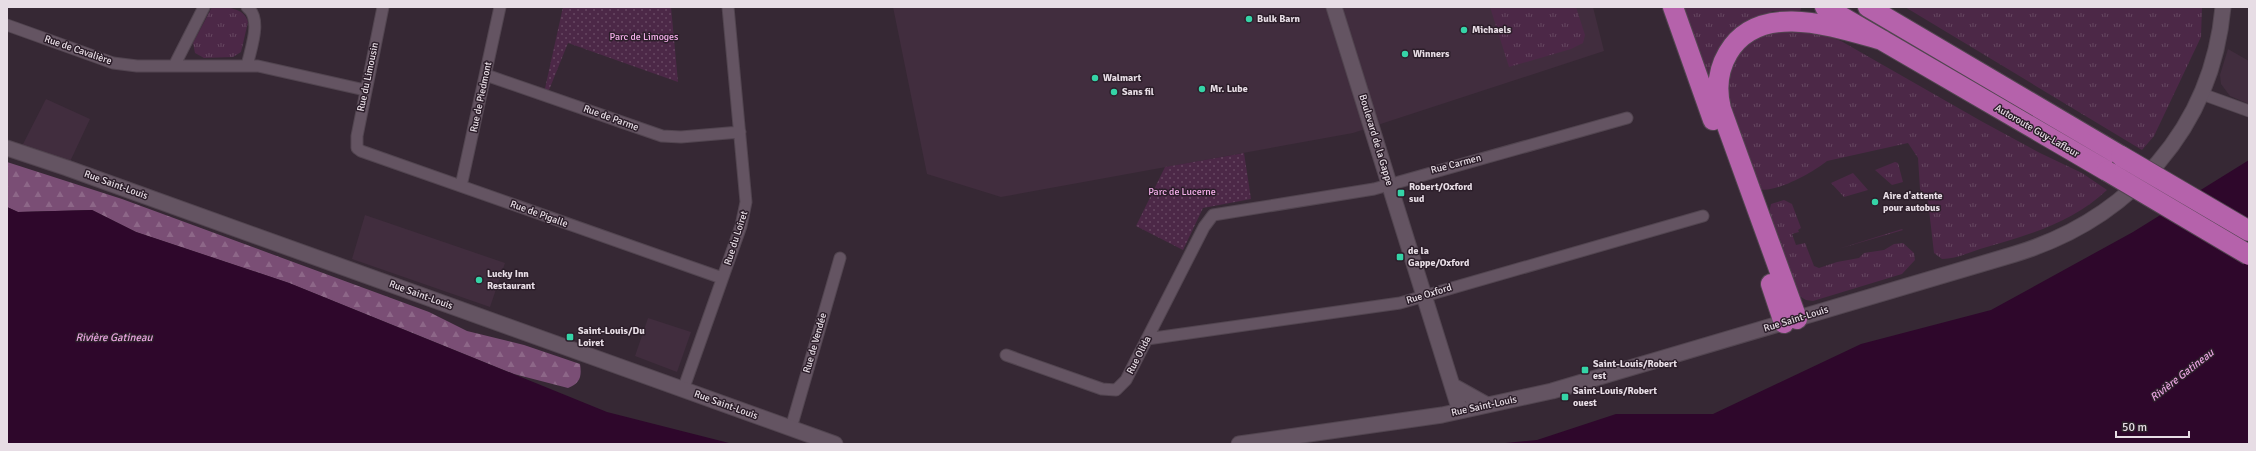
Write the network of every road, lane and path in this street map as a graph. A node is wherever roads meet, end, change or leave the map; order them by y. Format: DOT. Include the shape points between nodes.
graph roads {
  1 [pos="204,7"];
  2 [pos="247,7"];
  3 [pos="383,7"];
  4 [pos="500,7"];
  5 [pos="728,7"];
  6 [pos="1334,7"];
  7 [pos="1673,7"];
  8 [pos="1825,7"];
  9 [pos="1868,7"];
  10 [pos="1885,7"];
  11 [pos="2223,7"];
  12 [pos="7,25"];
  13 [pos="1904,29"];
  14 [pos="1882,40"];
  15 [pos="174,66"];
  16 [pos="247,66"];
  17 [pos="486,75"];
  18 [pos="365,90"];
  19 [pos="2202,94"];
  20 [pos="2249,111"];
  21 [pos="1627,118"];
  22 [pos="740,132"];
  23 [pos="7,148"];
  24 [pos="357,148"];
  25 [pos="1390,184"];
  26 [pos="461,186"];
  27 [pos="1213,215"];
  28 [pos="1703,216"];
  29 [pos="2249,231"];
  30 [pos="2249,255"];
  31 [pos="840,258"];
  32 [pos="722,278"];
  33 [pos="1425,296"];
  34 [pos="1791,321"];
  35 [pos="1147,339"];
  36 [pos="1006,355"];
  37 [pos="1453,386"];
  38 [pos="683,390"];
  39 [pos="1487,405"];
  40 [pos="1460,411"];
  41 [pos="791,428"];
  42 [pos="835,444"];
  43 [pos="1239,444"];
  1 -- 15 [label="street"];
  2 -- 16 [label="street" via="253,13 255,23"];
  3 -- 18 [label="street, Rue du Limousin"];
  4 -- 17 [label="street, Rue de Piedmont"];
  5 -- 22 [label="street, Rue du Loiret"];
  6 -- 25 [label="main road, Boulevard de la Gappe"];
  7 -- 34 [label="highway"];
  8 -- 14 [label="highway, Autoroute Guy-Lafleur"];
  9 -- 13 [label="highway, Autoroute Guy-Lafleur"];
  10 -- 13 [label="highway"];
  11 -- 19 [label="main road, Rue Saint-Louis" via="2217,49"];
  12 -- 15 [label="street, Rue de Cavalière" via="113,63"];
  13 -- 29 [label="highway, Autoroute Guy-Lafleur, bridge"];
  14 -- 30 [label="highway, Autoroute Guy-Lafleur, bridge"];
  14 -- 34 [label="highway" via="1820,23 1779,20 1759,25 1742,35 1722,64 1718,86 1721,109"];
  15 -- 16 [label="street, Rue de Cavalière"];
  16 -- 18 [label="street, Rue de Cavalière" via="258,66"];
  17 -- 22 [label="street, Rue de Parme" via="662,136"];
  17 -- 26 [label="street, Rue de Piedmont"];
  18 -- 24 [label="street, Rue du Limousin"];
  19 -- 20 [label="street"];
  19 -- 34 [label="main road, Rue Saint-Louis" via="2182,131 2150,172 2118,202 2080,227 2042,245"];
  21 -- 25 [label="street, Rue Carmen"];
  22 -- 32 [label="street, Rue du Loiret" via="746,202 741,226"];
  23 -- 38 [label="main road, Rue Saint-Louis"];
  24 -- 26 [label="street, Rue de Pigalle" via="364,154"];
  25 -- 27 [label="street, Rue Carmen"];
  25 -- 33 [label="main road, Boulevard de la Gappe"];
  26 -- 32 [label="street, Rue de Pigalle"];
  27 -- 35 [label="street, Rue Olida" via="1204,227"];
  28 -- 33 [label="street, Rue Oxford"];
  31 -- 41 [label="street, Rue de Vendée"];
  32 -- 38 [label="street, Rue du Loiret"];
  33 -- 35 [label="street, Rue Oxford" via="1381,307"];
  33 -- 37 [label="main road, Boulevard de la Gappe"];
  34 -- 39 [label="main road, Rue Saint-Louis" via="1600,378"];
  35 -- 36 [label="street, Rue Olida" via="1122,386 1110,391"];
  37 -- 39 [label="main road"];
  37 -- 40 [label="main road, Boulevard de la Gappe"];
  38 -- 41 [label="main road, Rue Saint-Louis"];
  39 -- 40 [label="main road, Rue Saint-Louis"];
  40 -- 43 [label="main road, Rue Saint-Louis"];
  41 -- 42 [label="main road, Rue Saint-Louis"];
}
